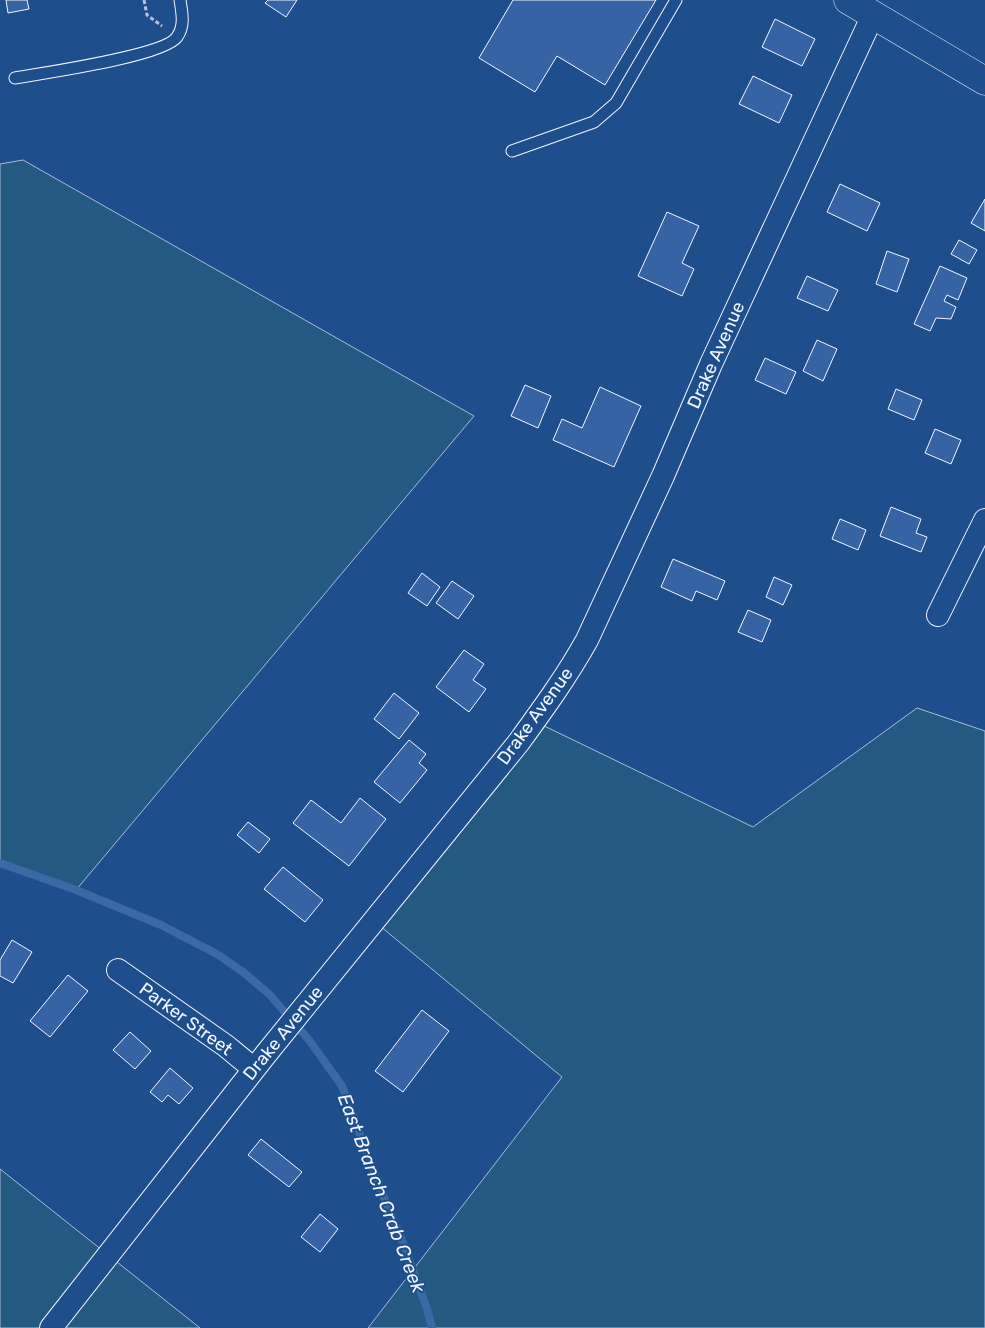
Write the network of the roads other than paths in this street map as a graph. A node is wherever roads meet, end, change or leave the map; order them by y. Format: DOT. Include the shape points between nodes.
graph roads {
  1 [pos="180,0"];
  2 [pos="676,0"];
  3 [pos="848,0"];
  4 [pos="873,14"];
  5 [pos="15,78"];
  6 [pos="985,81"];
  7 [pos="512,151"];
  8 [pos="985,520"];
  9 [pos="938,615"];
  10 [pos="118,970"];
  11 [pos="260,1061"];
  12 [pos="51,1328"];
  1 -- 5 [label="lane" via="183,23 177,36 161,47 133,56"];
  2 -- 7 [label="lane" via="616,103 594,122"];
  3 -- 4 [label="street"];
  4 -- 6 [label="street"];
  4 -- 11 [label="street, Drake Avenue" via="663,476 573,665 519,742"];
  8 -- 9 [label="street"];
  10 -- 11 [label="street, Parker Street" via="226,1046"];
  11 -- 12 [label="street, Drake Avenue"];
}
